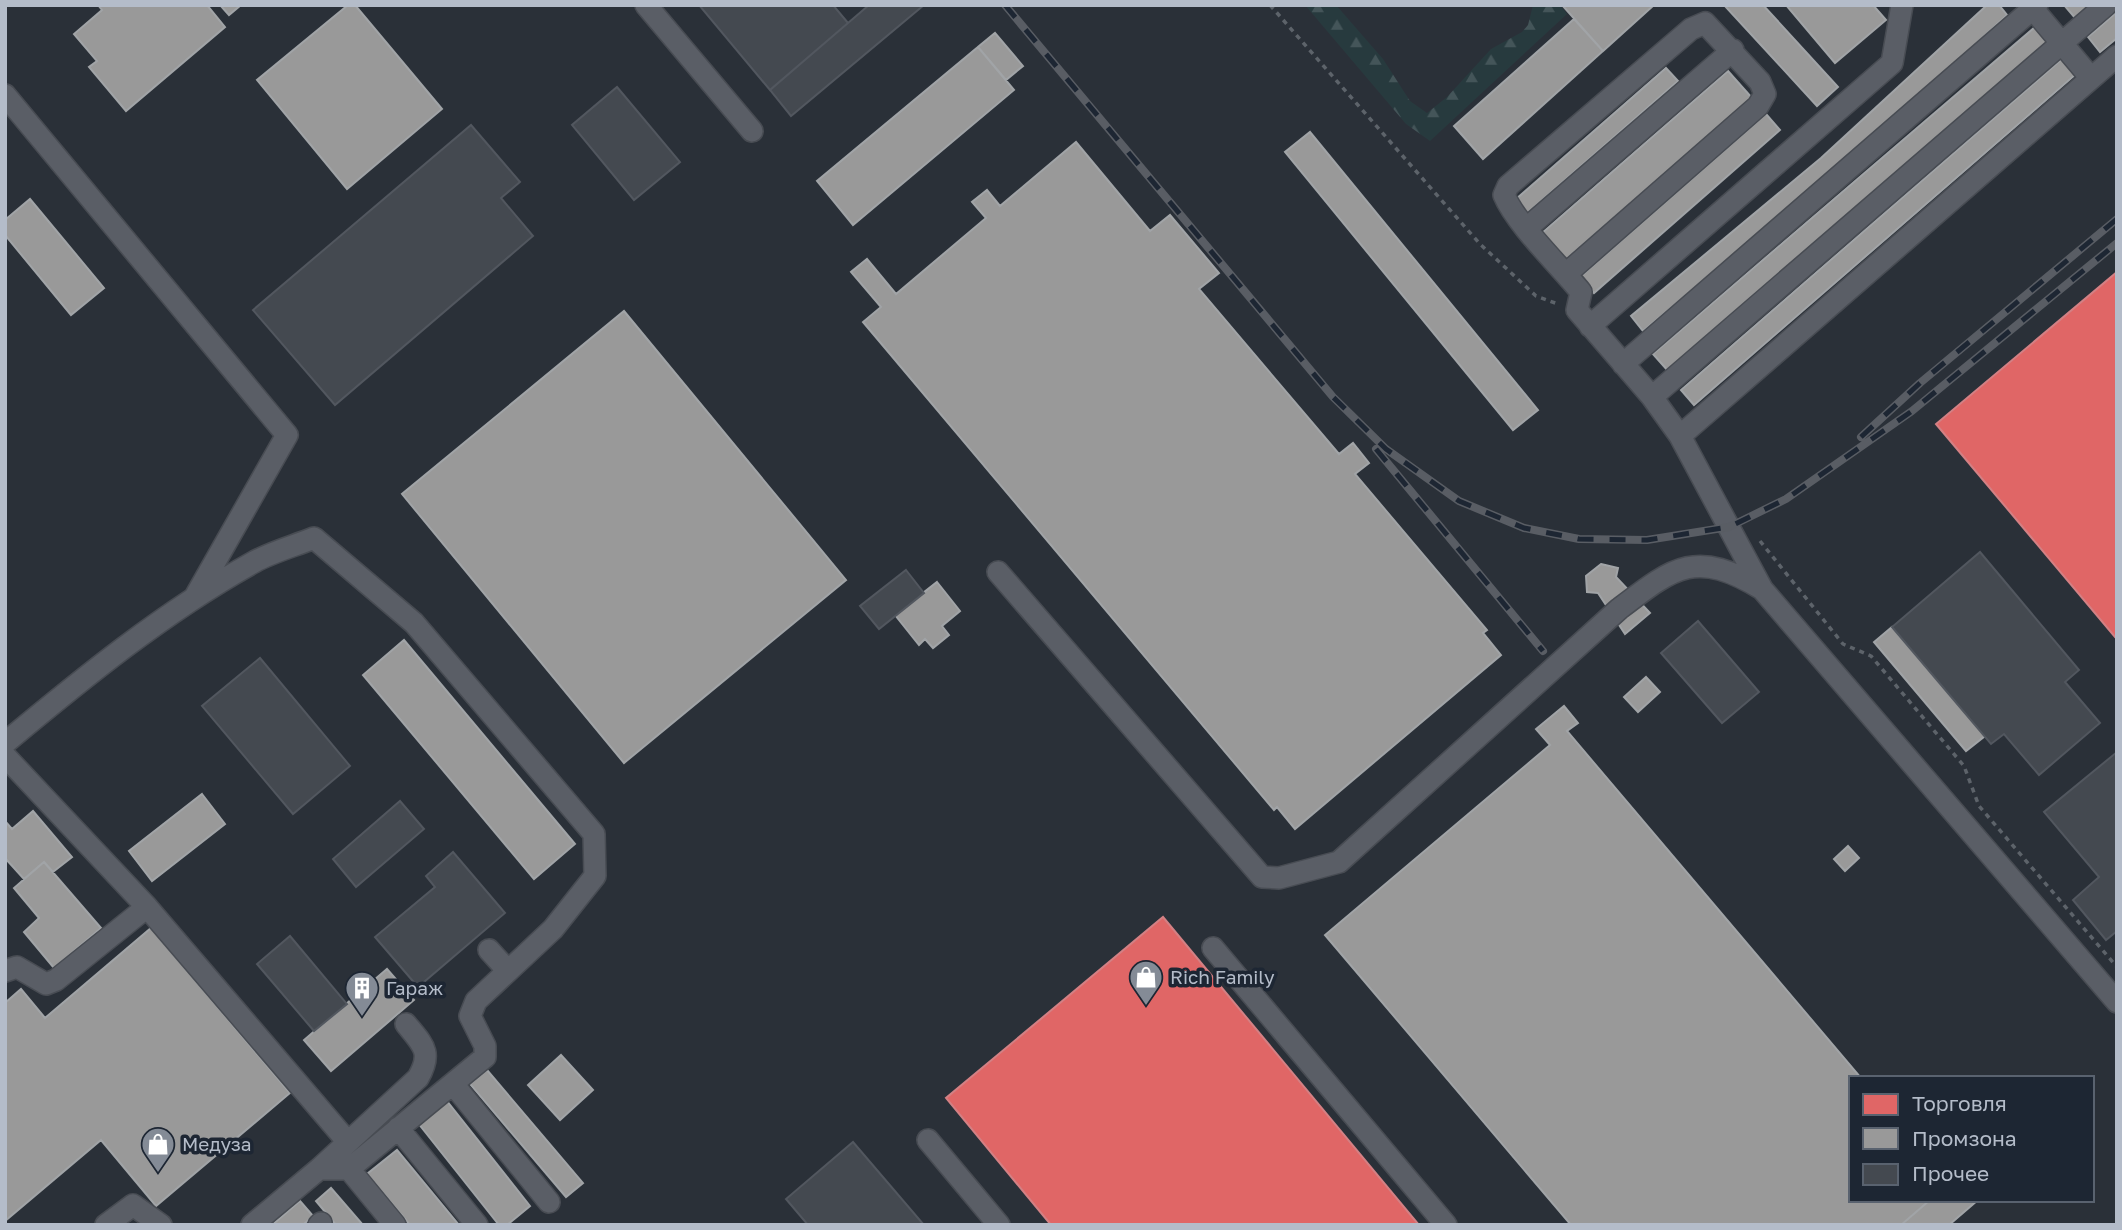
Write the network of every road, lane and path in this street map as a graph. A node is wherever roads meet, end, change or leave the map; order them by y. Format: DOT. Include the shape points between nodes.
graph roads {
  1 [pos="646,5"];
  2 [pos="1270,5"];
  3 [pos="1902,5"];
  4 [pos="2106,5"];
  5 [pos="2035,7"];
  6 [pos="2062,44"];
  7 [pos="1733,50"];
  8 [pos="2117,56"];
  9 [pos="2091,78"];
  10 [pos="5,94"];
  11 [pos="752,131"];
  12 [pos="1527,228"];
  13 [pos="1566,274"];
  14 [pos="1583,318"];
  15 [pos="1623,365"];
  16 [pos="1652,397"];
  17 [pos="1681,436"];
  18 [pos="1752,531"];
  19 [pos="998,572"];
  20 [pos="1762,589"];
  21 [pos="193,601"];
  22 [pos="5,743"];
  23 [pos="5,756"];
  24 [pos="147,907"];
  25 [pos="1213,948"];
  26 [pos="489,950"];
  27 [pos="2117,967"];
  28 [pos="5,971"];
  29 [pos="508,971"];
  30 [pos="2117,1002"];
  31 [pos="407,1024"];
  32 [pos="453,1084"];
  33 [pos="398,1128"];
  34 [pos="928,1140"];
  35 [pos="347,1141"];
  36 [pos="319,1169"];
  37 [pos="349,1169"];
  38 [pos="549,1202"];
  39 [pos="106,1225"];
  40 [pos="161,1225"];
  41 [pos="252,1225"];
  42 [pos="395,1225"];
  43 [pos="477,1225"];
  44 [pos="999,1225"];
  45 [pos="1446,1225"];
  1 -- 11 [label="lane"];
  2 -- 14 [label="path" via="1480,244 1536,296"];
  3 -- 14 [label="lane" via="1892,63"];
  4 -- 6 [label="lane"];
  5 -- 6 [label="lane"];
  5 -- 15 [label="lane"];
  6 -- 9 [label="lane"];
  6 -- 16 [label="lane"];
  7 -- 12 [label="lane"];
  7 -- 12 [label="lane" via="1705,23 1691,29 1508,186 1504,195 1508,204"];
  7 -- 13 [label="lane" via="1760,82 1765,94 1758,106"];
  8 -- 9 [label="lane"];
  9 -- 17 [label="lane"];
  10 -- 21 [label="lane" via="287,435"];
  12 -- 13 [label="lane"];
  13 -- 14 [label="lane" via="1581,292"];
  14 -- 15 [label="lane"];
  15 -- 16 [label="lane"];
  16 -- 17 [label="lane"];
  17 -- 20 [label="lane"];
  18 -- 27 [label="path" via="1843,644 1871,656 1964,766 1979,806"];
  19 -- 20 [label="lane" via="1262,877 1279,878 1339,862 1661,576 1698,564 1741,576"];
  20 -- 30 [label="lane"];
  21 -- 22 [label="lane" via="96,667"];
  21 -- 29 [label="lane" via="255,561 314,538 414,623 594,834 595,876 553,929"];
  23 -- 24 [label="lane"];
  24 -- 28 [label="lane" via="56,980 46,984 17,967"];
  24 -- 35 [label="lane"];
  25 -- 45 [label="lane"];
  26 -- 29 [label="lane"];
  29 -- 32 [label="lane" via="476,1001 470,1016 485,1046 485,1057"];
  31 -- 35 [label="lane" via="425,1048 427,1063 418,1078"];
  32 -- 33 [label="lane"];
  32 -- 38 [label="lane"];
  33 -- 37 [label="lane"];
  33 -- 43 [label="lane"];
  34 -- 44 [label="lane"];
  35 -- 36 [label="lane"];
  36 -- 37 [label="lane"];
  36 -- 41 [label="lane"];
  37 -- 42 [label="lane"];
  39 -- 40 [label="lane" via="133,1205"];
}
